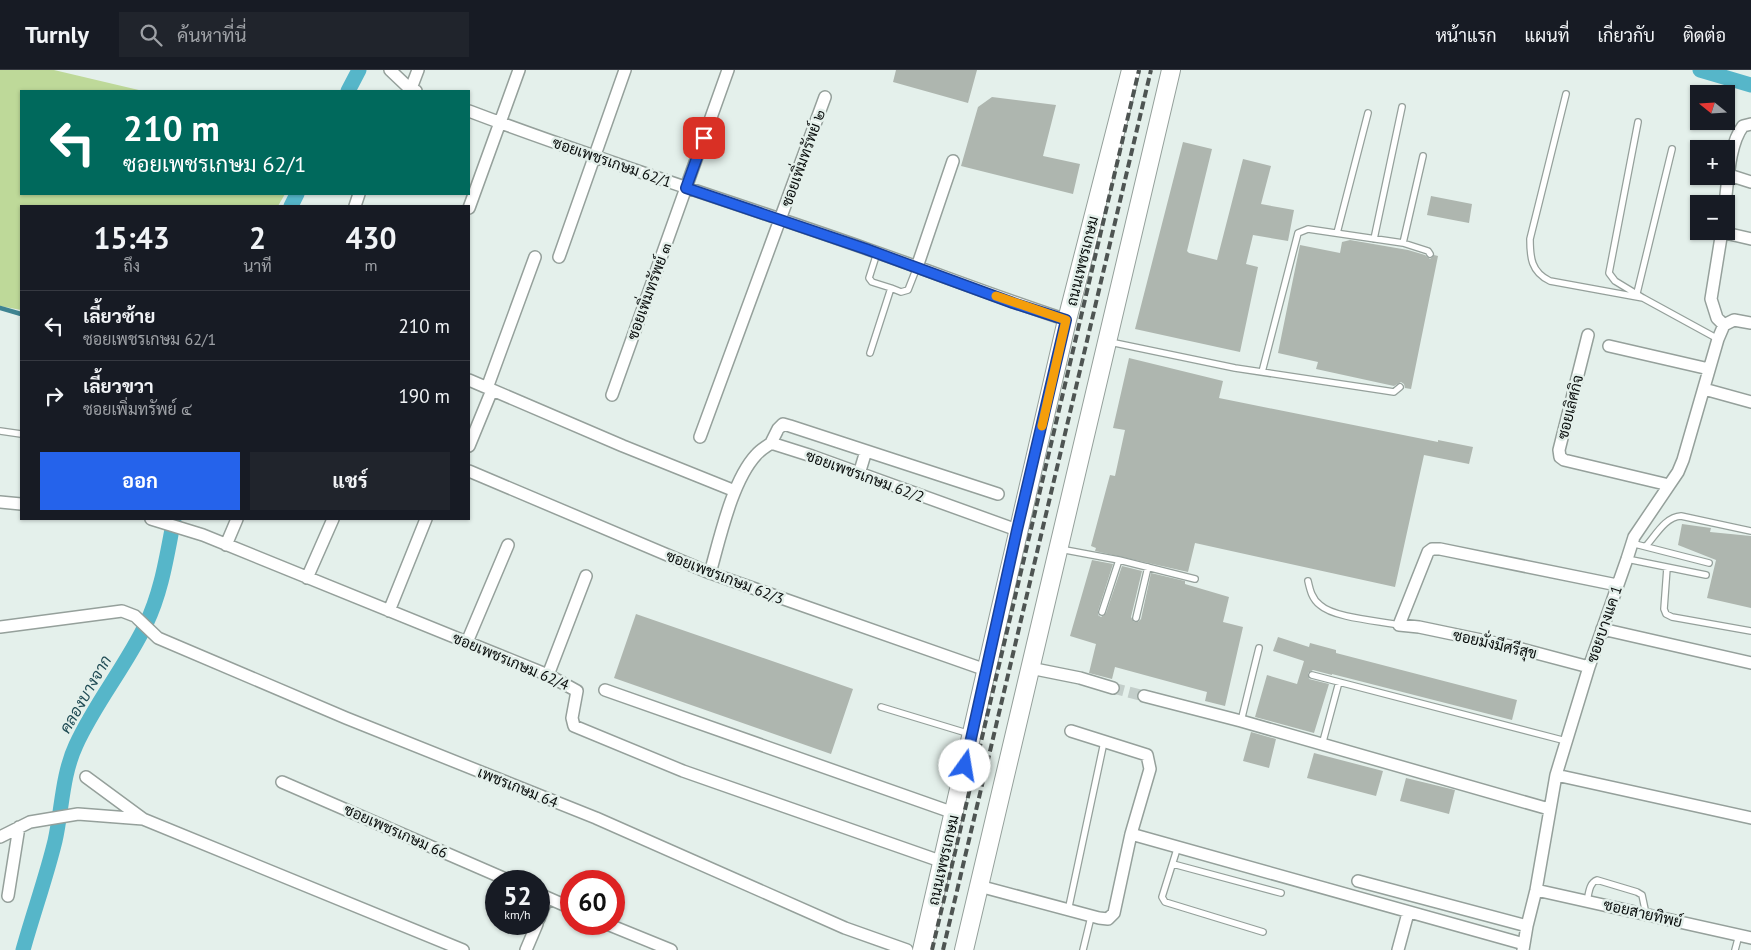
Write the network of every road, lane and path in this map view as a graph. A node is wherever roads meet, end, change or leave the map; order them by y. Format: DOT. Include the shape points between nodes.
graph roads {
  1 [pos="390,70"];
  2 [pos="418,70"];
  3 [pos="519,70"];
  4 [pos="625,70"];
  5 [pos="728,70"];
  6 [pos="1131,70"];
  7 [pos="1171,70"];
  8 [pos="411,90"];
  9 [pos="412,90"];
  10 [pos="1566,94"];
  11 [pos="825,96"];
  12 [pos="1402,107"];
  13 [pos="470,111"];
  14 [pos="1368,113"];
  15 [pos="1638,122"];
  16 [pos="500,123"];
  17 [pos="1751,124"];
  18 [pos="1735,144"];
  19 [pos="1672,149"];
  20 [pos="1423,156"];
  21 [pos="594,157"];
  22 [pos="953,161"];
  23 [pos="1735,177"];
  24 [pos="1751,182"];
  25 [pos="686,188"];
  26 [pos="470,205"];
  27 [pos="780,220"];
  28 [pos="1337,234"];
  29 [pos="1735,235"];
  30 [pos="1374,239"];
  31 [pos="1751,239"];
  32 [pos="1721,240"];
  33 [pos="1403,244"];
  34 [pos="877,253"];
  35 [pos="1430,254"];
  36 [pos="535,257"];
  37 [pos="559,257"];
  38 [pos="917,267"];
  39 [pos="891,288"];
  40 [pos="1637,293"];
  41 [pos="1643,298"];
  42 [pos="1066,320"];
  43 [pos="1729,322"];
  44 [pos="1751,323"];
  45 [pos="1588,336"];
  46 [pos="1718,339"];
  47 [pos="1108,342"];
  48 [pos="1609,346"];
  49 [pos="870,353"];
  50 [pos="1709,369"];
  51 [pos="1262,372"];
  52 [pos="470,380"];
  53 [pos="1400,387"];
  54 [pos="489,389"];
  55 [pos="1704,389"];
  56 [pos="612,395"];
  57 [pos="1751,402"];
  58 [pos="0,431"];
  59 [pos="20,434"];
  60 [pos="818,435"];
  61 [pos="700,437"];
  62 [pos="470,443"];
  63 [pos="771,443"];
  64 [pos="866,450"];
  65 [pos="812,456"];
  66 [pos="470,471"];
  67 [pos="859,474"];
  68 [pos="1669,485"];
  69 [pos="735,491"];
  70 [pos="998,494"];
  71 [pos="0,502"];
  72 [pos="20,504"];
  73 [pos="154,520"];
  74 [pos="237,520"];
  75 [pos="333,520"];
  76 [pos="426,520"];
  77 [pos="1017,530"];
  78 [pos="1751,531"];
  79 [pos="1631,543"];
  80 [pos="226,545"];
  81 [pos="508,545"];
  82 [pos="1646,546"];
  83 [pos="1058,548"];
  84 [pos="1627,559"];
  85 [pos="1118,560"];
  86 [pos="1709,563"];
  87 [pos="1148,567"];
  88 [pos="1667,568"];
  89 [pos="710,573"];
  90 [pos="1706,575"];
  91 [pos="586,576"];
  92 [pos="307,578"];
  93 [pos="1195,579"];
  94 [pos="1308,581"];
  95 [pos="1617,585"];
  96 [pos="389,611"];
  97 [pos="1102,612"];
  98 [pos="1136,618"];
  99 [pos="1399,625"];
  100 [pos="0,627"];
  101 [pos="1602,629"];
  102 [pos="1751,631"];
  103 [pos="467,642"];
  104 [pos="1259,648"];
  105 [pos="1751,663"];
  106 [pos="1589,667"];
  107 [pos="1030,668"];
  108 [pos="986,670"];
  109 [pos="548,675"];
  110 [pos="1312,675"];
  111 [pos="1339,682"];
  112 [pos="1113,688"];
  113 [pos="605,690"];
  114 [pos="1144,696"];
  115 [pos="881,707"];
  116 [pos="1241,720"];
  117 [pos="1070,731"];
  118 [pos="972,735"];
  119 [pos="1566,741"];
  120 [pos="1104,742"];
  121 [pos="1322,745"];
  122 [pos="1556,775"];
  123 [pos="86,777"];
  124 [pos="282,782"];
  125 [pos="1549,809"];
  126 [pos="954,814"];
  127 [pos="1751,818"];
  128 [pos="143,819"];
  129 [pos="19,827"];
  130 [pos="1131,834"];
  131 [pos="0,837"];
  132 [pos="1178,846"];
  133 [pos="942,862"];
  134 [pos="1172,864"];
  135 [pos="485,870"];
  136 [pos="1358,881"];
  137 [pos="979,886"];
  138 [pos="1536,890"];
  139 [pos="1280,893"];
  140 [pos="8,896"];
  141 [pos="1587,901"];
  142 [pos="1068,911"];
  143 [pos="1408,913"];
  144 [pos="1646,914"];
  145 [pos="1091,917"];
  146 [pos="1527,926"];
  147 [pos="625,932"];
  148 [pos="1263,932"];
  149 [pos="532,935"];
  150 [pos="1739,935"];
  151 [pos="1751,938"];
  152 [pos="658,947"];
  153 [pos="1524,947"];
  154 [pos="464,950"];
  155 [pos="526,950"];
  156 [pos="671,950"];
  157 [pos="907,950"];
  158 [pos="922,950"];
  159 [pos="964,950"];
  160 [pos="1083,950"];
  161 [pos="1398,950"];
  162 [pos="1735,950"];
  1 -- 8 [label="street"];
  2 -- 9 [label="street"];
  3 -- 16 [label="street"];
  4 -- 21 [label="street"];
  5 -- 25 [label="street, ซอยเพิ่มทรัพย์ ๓"];
  6 -- 42 [label="main road, ถนนเพชรเกษม"];
  7 -- 47 [label="main road"];
  10 -- 41 [label="lane" via="1530,239 1534,269 1550,281"];
  11 -- 27 [label="street, ซอยเพิ่มทรัพย์ ๒"];
  12 -- 30 [label="lane"];
  13 -- 16 [label="street, ซอยเพชรเกษม 62/1"];
  14 -- 28 [label="lane"];
  15 -- 40 [label="lane" via="1609,273 1615,281"];
  16 -- 21 [label="street, ซอยเพชรเกษม 62/1"];
  16 -- 26 [label="street"];
  17 -- 18 [label="street" via="1743,126"];
  19 -- 40 [label="lane"];
  20 -- 33 [label="lane"];
  21 -- 25 [label="street, ซอยเพชรเกษม 62/1"];
  21 -- 37 [label="street"];
  22 -- 38 [label="street"];
  23 -- 24 [label="street"];
  25 -- 27 [label="street, ซอยเพชรเกษม 62/1"];
  25 -- 56 [label="street, ซอยเพิ่มทรัพย์ ๓"];
  27 -- 34 [label="street, ซอยเพชรเกษม 62/1"];
  27 -- 61 [label="street, ซอยเพิ่มทรัพย์ ๒"];
  28 -- 30 [label="lane"];
  28 -- 51 [label="lane" via="1308,229 1298,233"];
  29 -- 31 [label="street"];
  30 -- 33 [label="lane"];
  32 -- 43 [label="street" via="1711,299 1717,318"];
  33 -- 35 [label="lane"];
  34 -- 38 [label="street, ซอยเพชรเกษม 62/1"];
  34 -- 39 [label="lane" via="869,278"];
  36 -- 54 [label="street"];
  38 -- 39 [label="lane" via="908,290 901,292"];
  38 -- 42 [label="street, ซอยเพชรเกษม 62/1"];
  39 -- 49 [label="lane"];
  40 -- 41 [label="lane"];
  41 -- 46 [label="lane"];
  42 -- 77 [label="main road, ถนนเพชรเกษม"];
  43 -- 44 [label="street"];
  43 -- 46 [label="street, ซอยบางแค 1"];
  45 -- 68 [label="street, ซอยเลิศกิจ" via="1559,450 1560,457"];
  46 -- 50 [label="street, ซอยบางแค 1"];
  47 -- 51 [label="lane"];
  47 -- 83 [label="main road"];
  48 -- 50 [label="street"];
  50 -- 55 [label="street, ซอยบางแค 1"];
  51 -- 53 [label="lane" via="1394,392"];
  52 -- 54 [label="street"];
  54 -- 62 [label="street"];
  54 -- 69 [label="street"];
  55 -- 57 [label="street"];
  55 -- 68 [label="street, ซอยบางแค 1" via="1686,452"];
  58 -- 59 [label="lane"];
  60 -- 63 [label="street" via="783,424"];
  60 -- 64 [label="street"];
  60 -- 65 [label="street"];
  63 -- 65 [label="street, ซอยเพชรเกษม 62/2"];
  63 -- 69 [label="street" via="756,454"];
  64 -- 67 [label="street"];
  64 -- 70 [label="street"];
  65 -- 67 [label="street, ซอยเพชรเกษม 62/2"];
  66 -- 89 [label="street, ซอยเพชรเกษม 62/3"];
  67 -- 77 [label="street, ซอยเพชรเกษม 62/2"];
  68 -- 79 [label="street, ซอยบางแค 1"];
  69 -- 89 [label="street"];
  71 -- 72 [label="street"];
  73 -- 80 [label="street, ซอยเพชรเกษม 62/4"];
  74 -- 80 [label="street"];
  75 -- 92 [label="street"];
  76 -- 96 [label="street"];
  77 -- 108 [label="main road, ถนนเพชรเกษม"];
  78 -- 82 [label="lane" via="1681,516 1669,520"];
  79 -- 82 [label="lane"];
  79 -- 84 [label="street, ซอยบางแค 1"];
  80 -- 92 [label="street, ซอยเพชรเกษม 62/4"];
  81 -- 103 [label="street"];
  82 -- 86 [label="lane"];
  83 -- 85 [label="lane"];
  83 -- 107 [label="main road"];
  84 -- 88 [label="lane"];
  84 -- 95 [label="street, ซอยบางแค 1"];
  85 -- 87 [label="lane"];
  85 -- 97 [label="lane"];
  87 -- 93 [label="lane"];
  87 -- 98 [label="lane"];
  88 -- 90 [label="lane"];
  88 -- 102 [label="lane" via="1666,614"];
  89 -- 108 [label="street, ซอยเพชรเกษม 62/3"];
  91 -- 109 [label="street"];
  92 -- 96 [label="street, ซอยเพชรเกษม 62/4"];
  94 -- 99 [label="lane" via="1310,592 1319,605 1336,614"];
  95 -- 99 [label="street" via="1432,549"];
  95 -- 101 [label="street, ซอยบางแค 1"];
  96 -- 103 [label="street, ซอยเพชรเกษม 62/4"];
  99 -- 106 [label="street, ซอยมั่งมีศรีสุข" via="1510,646"];
  100 -- 157 [label="street, เพชรเกษม 64" via="122,611 135,616 158,638 346,718 596,818 846,928"];
  101 -- 105 [label="street"];
  101 -- 106 [label="street, ซอยบางแค 1"];
  103 -- 109 [label="street, ซอยเพชรเกษม 62/4"];
  104 -- 116 [label="lane"];
  106 -- 119 [label="street, ซอยบางแค 1"];
  107 -- 112 [label="street"];
  107 -- 137 [label="main road"];
  108 -- 118 [label="main road, ถนนเพชรเกษม"];
  109 -- 133 [label="street, ซอยเพชรเกษม 62/4" via="578,691 572,718 574,726 683,771"];
  110 -- 111 [label="lane"];
  111 -- 119 [label="lane"];
  111 -- 121 [label="lane"];
  113 -- 126 [label="street"];
  114 -- 116 [label="street"];
  115 -- 118 [label="lane"];
  116 -- 121 [label="street"];
  117 -- 120 [label="street"];
  118 -- 126 [label="main road, ถนนเพชรเกษม"];
  119 -- 122 [label="street, ซอยบางแค 1"];
  120 -- 130 [label="street" via="1147,755 1150,769"];
  120 -- 142 [label="lane"];
  121 -- 125 [label="street"];
  122 -- 125 [label="street, ซอยบางแค 1"];
  122 -- 127 [label="street"];
  123 -- 128 [label="street"];
  124 -- 135 [label="street, ซอยเพชรเกษม 66"];
  125 -- 138 [label="street, ซอยบางแค 1"];
  126 -- 133 [label="main road, ถนนเพชรเกษม"];
  128 -- 129 [label="street" via="78,814 30,822"];
  128 -- 154 [label="street"];
  129 -- 131 [label="street"];
  129 -- 140 [label="street"];
  130 -- 132 [label="street"];
  130 -- 145 [label="street" via="1114,913 1108,919"];
  132 -- 134 [label="lane"];
  132 -- 143 [label="street"];
  133 -- 158 [label="main road, ถนนเพชรเกษม"];
  134 -- 139 [label="lane"];
  134 -- 148 [label="lane" via="1162,897 1165,902"];
  136 -- 146 [label="street"];
  137 -- 142 [label="street"];
  137 -- 159 [label="main road"];
  138 -- 141 [label="street, ซอยสายทิพย์"];
  138 -- 146 [label="street, ซอยบางแค 1"];
  141 -- 144 [label="street, ซอยสายทิพย์"];
  141 -- 144 [label="lane" via="1590,885 1598,880 1642,895"];
  142 -- 145 [label="street"];
  143 -- 153 [label="street"];
  143 -- 161 [label="street"];
  144 -- 150 [label="street, ซอยสายทิพย์"];
  145 -- 160 [label="lane"];
  146 -- 153 [label="street, ซอยบางแค 1"];
  147 -- 152 [label="street"];
  149 -- 155 [label="street"];
  150 -- 151 [label="street, ซอยสายทิพย์"];
  150 -- 162 [label="lane"];
  152 -- 156 [label="street"];
}
